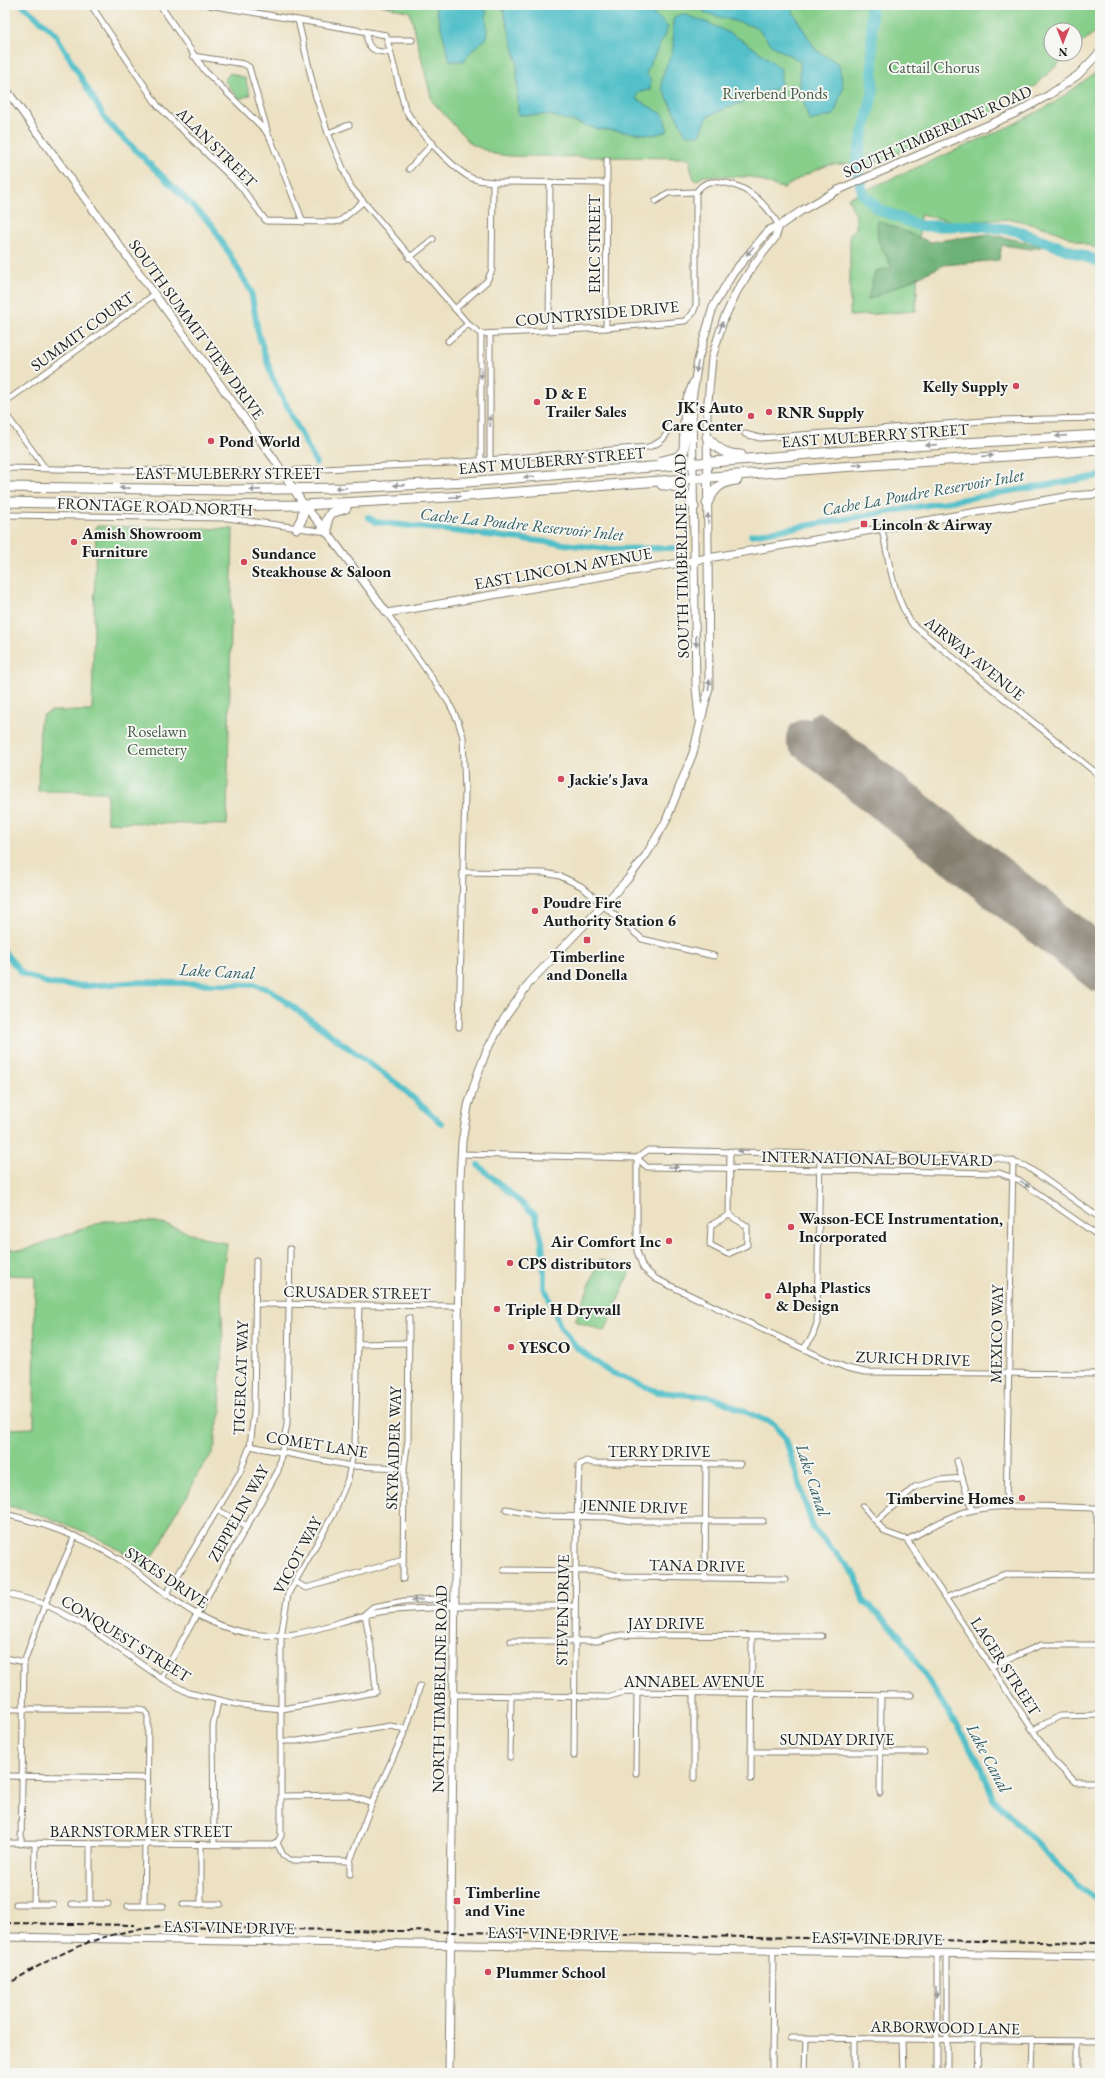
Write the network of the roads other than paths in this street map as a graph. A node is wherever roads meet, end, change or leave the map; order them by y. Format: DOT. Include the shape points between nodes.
graph roads {
  1 [pos="91,5"];
  2 [pos="160,5"];
  3 [pos="208,5"];
  4 [pos="298,20"];
  5 [pos="367,32"];
  6 [pos="387,38"];
  7 [pos="412,40"];
  8 [pos="390,52"];
  9 [pos="1100,52"];
  10 [pos="193,56"];
  11 [pos="5,88"];
  12 [pos="349,125"];
  13 [pos="328,133"];
  14 [pos="271,140"];
  15 [pos="433,143"];
  16 [pos="607,160"];
  17 [pos="409,169"];
  18 [pos="493,182"];
  19 [pos="550,182"];
  20 [pos="607,183"];
  21 [pos="696,192"];
  22 [pos="656,201"];
  23 [pos="363,202"];
  24 [pos="303,222"];
  25 [pos="779,226"];
  26 [pos="433,239"];
  27 [pos="409,258"];
  28 [pos="155,294"];
  29 [pos="456,309"];
  30 [pos="468,324"];
  31 [pos="606,328"];
  32 [pos="549,331"];
  33 [pos="481,334"];
  34 [pos="490,334"];
  35 [pos="448,341"];
  36 [pos="694,383"];
  37 [pos="5,402"];
  38 [pos="5,413"];
  39 [pos="1100,418"];
  40 [pos="669,427"];
  41 [pos="745,434"];
  42 [pos="1100,435"];
  43 [pos="707,437"];
  44 [pos="868,450"];
  45 [pos="1100,450"];
  46 [pos="481,460"];
  47 [pos="490,460"];
  48 [pos="707,462"];
  49 [pos="693,463"];
  50 [pos="840,467"];
  51 [pos="5,468"];
  52 [pos="45,468"];
  53 [pos="282,471"];
  54 [pos="555,475"];
  55 [pos="707,477"];
  56 [pos="693,478"];
  57 [pos="5,487"];
  58 [pos="294,489"];
  59 [pos="533,491"];
  60 [pos="1100,494"];
  61 [pos="384,501"];
  62 [pos="5,502"];
  63 [pos="707,503"];
  64 [pos="304,505"];
  65 [pos="694,507"];
  66 [pos="5,515"];
  67 [pos="297,528"];
  68 [pos="882,529"];
  69 [pos="327,532"];
  70 [pos="709,558"];
  71 [pos="694,560"];
  72 [pos="387,613"];
  73 [pos="699,722"];
  74 [pos="1100,776"];
  75 [pos="462,872"];
  76 [pos="602,907"];
  77 [pos="714,956"];
  78 [pos="459,1027"];
  79 [pos="730,1151"];
  80 [pos="820,1153"];
  81 [pos="461,1154"];
  82 [pos="637,1158"];
  83 [pos="1013,1161"];
  84 [pos="729,1168"];
  85 [pos="820,1170"];
  86 [pos="1012,1178"];
  87 [pos="729,1214"];
  88 [pos="1100,1218"];
  89 [pos="1100,1237"];
  90 [pos="290,1249"];
  91 [pos="256,1260"];
  92 [pos="255,1304"];
  93 [pos="290,1304"];
  94 [pos="358,1305"];
  95 [pos="458,1306"];
  96 [pos="409,1318"];
  97 [pos="409,1343"];
  98 [pos="358,1344"];
  99 [pos="804,1348"];
  100 [pos="1009,1374"];
  101 [pos="1100,1374"];
  102 [pos="250,1446"];
  103 [pos="283,1453"];
  104 [pos="957,1461"];
  105 [pos="706,1464"];
  106 [pos="740,1464"];
  107 [pos="579,1465"];
  108 [pos="351,1466"];
  109 [pos="404,1468"];
  110 [pos="962,1478"];
  111 [pos="863,1506"];
  112 [pos="1006,1507"];
  113 [pos="1098,1508"];
  114 [pos="218,1510"];
  115 [pos="506,1510"];
  116 [pos="972,1510"];
  117 [pos="5,1514"];
  118 [pos="577,1517"];
  119 [pos="706,1521"];
  120 [pos="763,1521"];
  121 [pos="876,1521"];
  122 [pos="247,1526"];
  123 [pos="75,1536"];
  124 [pos="907,1540"];
  125 [pos="403,1560"];
  126 [pos="504,1570"];
  127 [pos="576,1570"];
  128 [pos="1099,1575"];
  129 [pos="705,1578"];
  130 [pos="403,1579"];
  131 [pos="786,1579"];
  132 [pos="295,1582"];
  133 [pos="5,1593"];
  134 [pos="166,1595"];
  135 [pos="945,1598"];
  136 [pos="45,1604"];
  137 [pos="455,1606"];
  138 [pos="575,1606"];
  139 [pos="365,1614"];
  140 [pos="196,1616"];
  141 [pos="281,1636"];
  142 [pos="752,1636"];
  143 [pos="822,1636"];
  144 [pos="511,1641"];
  145 [pos="575,1641"];
  146 [pos="1100,1645"];
  147 [pos="5,1658"];
  148 [pos="24,1662"];
  149 [pos="992,1666"];
  150 [pos="161,1678"];
  151 [pos="420,1686"];
  152 [pos="637,1692"];
  153 [pos="694,1692"];
  154 [pos="752,1693"];
  155 [pos="454,1695"];
  156 [pos="881,1695"];
  157 [pos="911,1695"];
  158 [pos="511,1696"];
  159 [pos="574,1697"];
  160 [pos="218,1701"];
  161 [pos="5,1709"];
  162 [pos="282,1709"];
  163 [pos="23,1710"];
  164 [pos="1100,1715"];
  165 [pos="406,1729"];
  166 [pos="1033,1730"];
  167 [pos="282,1741"];
  168 [pos="751,1752"];
  169 [pos="880,1752"];
  170 [pos="924,1752"];
  171 [pos="574,1756"];
  172 [pos="510,1758"];
  173 [pos="636,1773"];
  174 [pos="5,1776"];
  175 [pos="22,1776"];
  176 [pos="147,1778"];
  177 [pos="694,1778"];
  178 [pos="751,1779"];
  179 [pos="1100,1782"];
  180 [pos="880,1793"];
  181 [pos="282,1796"];
  182 [pos="372,1803"];
  183 [pos="277,1843"];
  184 [pos="5,1844"];
  185 [pos="21,1844"];
  186 [pos="35,1844"];
  187 [pos="90,1844"];
  188 [pos="146,1844"];
  189 [pos="201,1844"];
  190 [pos="214,1844"];
  191 [pos="350,1862"];
  192 [pos="350,1874"];
  193 [pos="16,1904"];
  194 [pos="34,1904"];
  195 [pos="53,1904"];
  196 [pos="72,1904"];
  197 [pos="90,1904"];
  198 [pos="108,1904"];
  199 [pos="183,1904"];
  200 [pos="201,1904"];
  201 [pos="220,1904"];
  202 [pos="128,1906"];
  203 [pos="144,1906"];
  204 [pos="163,1906"];
  205 [pos="5,1937"];
  206 [pos="450,1945"];
  207 [pos="773,1950"];
  208 [pos="937,1953"];
  209 [pos="947,1953"];
  210 [pos="1100,1956"];
  211 [pos="790,2038"];
  212 [pos="806,2038"];
  213 [pos="854,2039"];
  214 [pos="902,2039"];
  215 [pos="936,2039"];
  216 [pos="947,2040"];
  217 [pos="978,2040"];
  218 [pos="1032,2040"];
  219 [pos="1077,2041"];
  220 [pos="1100,2041"];
  221 [pos="449,2073"];
  222 [pos="772,2073"];
  223 [pos="805,2073"];
  224 [pos="854,2073"];
  225 [pos="903,2073"];
  226 [pos="937,2073"];
  227 [pos="947,2073"];
  228 [pos="977,2073"];
  229 [pos="1031,2073"];
  230 [pos="1077,2073"];
  1 -- 24 [label="street, ALAN STREET" via="158,106 241,187 266,221"];
  2 -- 10 [label="street"];
  3 -- 4 [label="street"];
  4 -- 5 [label="street"];
  4 -- 13 [label="street" via="315,94"];
  5 -- 6 [label="street"];
  5 -- 8 [label="street" via="366,39 370,47 377,52"];
  6 -- 7 [label="street"];
  6 -- 8 [label="street"];
  8 -- 15 [label="street" via="405,109"];
  9 -- 25 [label="main road, SOUTH TIMBERLINE ROAD" via="1078,75 1050,95 1016,113 836,191"];
  10 -- 14 [label="street" via="258,122"];
  10 -- 14 [label="street" via="249,67"];
  11 -- 28 [label="main road, SOUTH SUMMIT VIEW DRIVE"];
  12 -- 13 [label="street"];
  13 -- 23 [label="street" via="351,187"];
  14 -- 24 [label="street"];
  15 -- 17 [label="street"];
  15 -- 18 [label="street" via="467,176 479,181"];
  16 -- 20 [label="street, ERIC STREET"];
  18 -- 19 [label="street"];
  18 -- 29 [label="street" via="492,270 487,281"];
  19 -- 20 [label="street"];
  19 -- 32 [label="street"];
  20 -- 31 [label="street, ERIC STREET"];
  21 -- 22 [label="street" via="668,193"];
  21 -- 25 [label="street" via="707,182 736,185 758,198 772,213"];
  21 -- 31 [label="street, COUNTRYSIDE DRIVE" via="696,304 692,313 679,322"];
  23 -- 24 [label="street, ALAN STREET" via="340,221"];
  23 -- 27 [label="street"];
  25 -- 36 [label="main road, SOUTH TIMBERLINE ROAD, one-way" via="769,230 759,240 713,307"];
  43 -- 25 [label="main road, SOUTH TIMBERLINE ROAD, one-way" via="709,378 723,321 745,277 775,238"];
  26 -- 27 [label="street"];
  27 -- 29 [label="street"];
  28 -- 37 [label="street, SUMMIT COURT"];
  28 -- 53 [label="main road, SOUTH SUMMIT VIEW DRIVE"];
  29 -- 30 [label="street"];
  30 -- 33 [label="street"];
  30 -- 35 [label="street"];
  31 -- 32 [label="street, COUNTRYSIDE DRIVE"];
  32 -- 34 [label="street, COUNTRYSIDE DRIVE"];
  33 -- 34 [label="street, COUNTRYSIDE DRIVE"];
  33 -- 46 [label="street, one-way"];
  47 -- 34 [label="street, one-way"];
  36 -- 49 [label="main road, SOUTH TIMBERLINE ROAD"];
  36 -- 54 [label="highway" via="686,404 685,447 678,457 667,461 596,467"];
  38 -- 52 [label="street"];
  39 -- 41 [label="street" via="997,420 760,438"];
  40 -- 47 [label="street" via="661,441 648,447"];
  42 -- 44 [label="highway, EAST MULBERRY STREET, one-way"];
  43 -- 44 [label="highway" via="720,451 735,455 846,447"];
  43 -- 48 [label="main road, SOUTH TIMBERLINE ROAD"];
  44 -- 48 [label="highway, EAST MULBERRY STREET"];
  50 -- 45 [label="highway, EAST MULBERRY STREET, one-way"];
  46 -- 47 [label="street"];
  46 -- 53 [label="street"];
  48 -- 49 [label="highway, EAST MULBERRY STREET"];
  48 -- 55 [label="main road, SOUTH TIMBERLINE ROAD"];
  49 -- 54 [label="highway, EAST MULBERRY STREET"];
  49 -- 56 [label="main road, SOUTH TIMBERLINE ROAD"];
  50 -- 55 [label="highway, EAST MULBERRY STREET"];
  50 -- 63 [label="highway" via="808,474 731,480 716,489"];
  51 -- 52 [label="street"];
  52 -- 53 [label="street"];
  53 -- 58 [label="main road, SOUTH SUMMIT VIEW DRIVE"];
  54 -- 58 [label="highway, EAST MULBERRY STREET, one-way" via="467,482"];
  55 -- 56 [label="highway, EAST MULBERRY STREET"];
  55 -- 63 [label="main road, SOUTH TIMBERLINE ROAD"];
  56 -- 59 [label="highway, EAST MULBERRY STREET"];
  56 -- 65 [label="main road, SOUTH TIMBERLINE ROAD"];
  58 -- 57 [label="highway, EAST MULBERRY STREET, one-way"];
  58 -- 64 [label="main road, SOUTH SUMMIT VIEW DRIVE"];
  61 -- 59 [label="highway, EAST MULBERRY STREET, one-way"];
  59 -- 65 [label="highway" via="554,494 666,485 682,489"];
  60 -- 68 [label="main road, EAST LINCOLN AVENUE" via="1071,496"];
  61 -- 64 [label="highway, EAST MULBERRY STREET"];
  61 -- 69 [label="highway" via="364,507 334,510 328,516"];
  62 -- 64 [label="highway, EAST MULBERRY STREET"];
  70 -- 63 [label="main road, SOUTH TIMBERLINE ROAD, one-way"];
  64 -- 67 [label="highway"];
  64 -- 69 [label="main road, SOUTH SUMMIT VIEW DRIVE"];
  65 -- 71 [label="main road, SOUTH TIMBERLINE ROAD"];
  66 -- 67 [label="street, FRONTAGE ROAD NORTH" via="228,518"];
  67 -- 69 [label="street, FRONTAGE ROAD NORTH"];
  68 -- 70 [label="main road, EAST LINCOLN AVENUE"];
  68 -- 74 [label="street, AIRWAY AVENUE" via="894,584 902,608 913,625"];
  69 -- 72 [label="main road, SOUTH SUMMIT VIEW DRIVE"];
  70 -- 71 [label="main road, EAST LINCOLN AVENUE"];
  73 -- 70 [label="main road, SOUTH TIMBERLINE ROAD, one-way" via="709,688"];
  71 -- 72 [label="main road, EAST LINCOLN AVENUE"];
  71 -- 73 [label="main road, SOUTH TIMBERLINE ROAD, one-way"];
  72 -- 75 [label="street, SOUTH SUMMIT VIEW DRIVE" via="442,692 461,731 465,757"];
  73 -- 76 [label="main road, SOUTH TIMBERLINE ROAD" via="693,753 665,823 646,855"];
  75 -- 76 [label="street" via="544,873 560,876 581,886"];
  75 -- 78 [label="street, SOUTH SUMMIT VIEW DRIVE"];
  76 -- 77 [label="street" via="642,939"];
  76 -- 81 [label="main road, SOUTH TIMBERLINE ROAD" via="530,982 504,1018 477,1076 464,1128"];
  80 -- 79 [label="street, INTERNATIONAL BOULEVARD, one-way"];
  79 -- 82 [label="street, INTERNATIONAL BOULEVARD" via="648,1150"];
  79 -- 84 [label="street"];
  80 -- 83 [label="street, INTERNATIONAL BOULEVARD" via="998,1158"];
  80 -- 85 [label="street"];
  81 -- 82 [label="street, INTERNATIONAL BOULEVARD"];
  81 -- 95 [label="main road, NORTH TIMBERLINE ROAD"];
  82 -- 84 [label="street, INTERNATIONAL BOULEVARD, one-way" via="647,1167"];
  82 -- 99 [label="street, ZURICH DRIVE" via="637,1251 644,1268 656,1279"];
  83 -- 86 [label="street, MEXICO WAY"];
  83 -- 88 [label="street, INTERNATIONAL BOULEVARD" via="1035,1171"];
  84 -- 85 [label="street, INTERNATIONAL BOULEVARD"];
  84 -- 87 [label="street"];
  85 -- 86 [label="street, INTERNATIONAL BOULEVARD" via="1000,1173"];
  85 -- 99 [label="street" via="817,1323 812,1337"];
  86 -- 89 [label="street, INTERNATIONAL BOULEVARD, one-way" via="1019,1180"];
  86 -- 100 [label="street, MEXICO WAY"];
  87 -- 87 [label="street" via="711,1226 710,1244 728,1254 747,1245 747,1226"];
  90 -- 93 [label="street, ZEPPELIN WAY"];
  91 -- 92 [label="street, TIGERCAT WAY"];
  92 -- 93 [label="street, CRUSADER STREET"];
  92 -- 102 [label="street, TIGERCAT WAY" via="254,1413"];
  93 -- 94 [label="street, CRUSADER STREET"];
  93 -- 103 [label="street, ZEPPELIN WAY" via="287,1424"];
  94 -- 95 [label="street, CRUSADER STREET"];
  94 -- 98 [label="street, VICOT WAY"];
  95 -- 137 [label="main road, NORTH TIMBERLINE ROAD"];
  96 -- 97 [label="street, SKYRAIDER WAY"];
  97 -- 98 [label="street"];
  97 -- 109 [label="street, SKYRAIDER WAY" via="408,1440"];
  98 -- 108 [label="street, VICOT WAY" via="355,1443"];
  99 -- 100 [label="street, ZURICH DRIVE" via="847,1368 865,1372"];
  100 -- 101 [label="street, ZURICH DRIVE"];
  100 -- 112 [label="street, MEXICO WAY"];
  102 -- 103 [label="street, COMET LANE"];
  102 -- 114 [label="street, TIGERCAT WAY" via="240,1472"];
  103 -- 108 [label="street, COMET LANE"];
  103 -- 122 [label="street, ZEPPELIN WAY" via="278,1471"];
  104 -- 110 [label="street"];
  105 -- 106 [label="street, TERRY DRIVE"];
  105 -- 107 [label="street, TERRY DRIVE" via="586,1461"];
  105 -- 119 [label="street"];
  107 -- 118 [label="street, STEVEN DRIVE"];
  108 -- 109 [label="street, COMET LANE"];
  108 -- 132 [label="street, VICOT WAY" via="332,1515"];
  109 -- 125 [label="street, SKYRAIDER WAY"];
  110 -- 116 [label="street"];
  110 -- 121 [label="street" via="939,1480 915,1487"];
  111 -- 121 [label="street"];
  112 -- 113 [label="street"];
  112 -- 116 [label="street"];
  113 -- 128 [label="street"];
  114 -- 122 [label="street"];
  114 -- 134 [label="street, TIGERCAT WAY"];
  115 -- 118 [label="street, JENNIE DRIVE" via="539,1516"];
  116 -- 124 [label="street" via="956,1515"];
  117 -- 123 [label="street, SYKES DRIVE" via="36,1521"];
  118 -- 119 [label="street, JENNIE DRIVE" via="607,1517 631,1521"];
  118 -- 127 [label="street, STEVEN DRIVE"];
  119 -- 120 [label="street, JENNIE DRIVE"];
  119 -- 129 [label="street"];
  121 -- 124 [label="street" via="885,1532"];
  122 -- 140 [label="street, ZEPPELIN WAY"];
  123 -- 134 [label="street, SYKES DRIVE" via="132,1568"];
  123 -- 136 [label="street"];
  124 -- 135 [label="street, LAGER STREET"];
  125 -- 130 [label="street, SKYRAIDER WAY"];
  125 -- 132 [label="street" via="306,1588"];
  126 -- 127 [label="street"];
  127 -- 129 [label="street, TANA DRIVE" via="624,1577"];
  127 -- 138 [label="street, STEVEN DRIVE"];
  128 -- 135 [label="street" via="1006,1574"];
  129 -- 131 [label="street, TANA DRIVE"];
  132 -- 141 [label="street, VICOT WAY" via="288,1594"];
  133 -- 136 [label="street, CONQUEST STREET"];
  134 -- 140 [label="street, SYKES DRIVE"];
  135 -- 149 [label="street, LAGER STREET"];
  136 -- 148 [label="street"];
  136 -- 150 [label="street, CONQUEST STREET" via="88,1627"];
  137 -- 138 [label="street"];
  137 -- 139 [label="street"];
  137 -- 139 [label="street, one-way" via="436,1599 404,1601 373,1607"];
  137 -- 155 [label="main road, NORTH TIMBERLINE ROAD"];
  138 -- 145 [label="street, STEVEN DRIVE"];
  139 -- 141 [label="street, SYKES DRIVE" via="309,1632"];
  139 -- 162 [label="street, CONQUEST STREET" via="376,1692"];
  140 -- 141 [label="street, SYKES DRIVE" via="247,1634"];
  140 -- 150 [label="street, ZEPPELIN WAY"];
  141 -- 162 [label="street, VICOT WAY"];
  142 -- 143 [label="street, JAY DRIVE"];
  142 -- 145 [label="street, JAY DRIVE" via="621,1635 597,1641"];
  142 -- 154 [label="street"];
  144 -- 145 [label="street, JAY DRIVE"];
  145 -- 159 [label="street, STEVEN DRIVE"];
  146 -- 149 [label="street" via="1041,1645"];
  147 -- 148 [label="street"];
  148 -- 163 [label="street"];
  149 -- 166 [label="street, LAGER STREET"];
  150 -- 160 [label="street, CONQUEST STREET" via="189,1693"];
  151 -- 165 [label="street"];
  152 -- 153 [label="street, ANNABEL AVENUE"];
  152 -- 159 [label="street, ANNABEL AVENUE" via="624,1692 607,1697"];
  152 -- 173 [label="street"];
  153 -- 154 [label="street, ANNABEL AVENUE"];
  153 -- 177 [label="street"];
  154 -- 156 [label="street, ANNABEL AVENUE"];
  154 -- 168 [label="street"];
  155 -- 158 [label="street, ANNABEL AVENUE"];
  155 -- 206 [label="main road, NORTH TIMBERLINE ROAD"];
  156 -- 157 [label="street, ANNABEL AVENUE"];
  156 -- 169 [label="street"];
  158 -- 159 [label="street, ANNABEL AVENUE"];
  158 -- 172 [label="street"];
  159 -- 171 [label="street, STEVEN DRIVE"];
  160 -- 162 [label="street, CONQUEST STREET"];
  160 -- 190 [label="street" via="214,1726"];
  161 -- 163 [label="street"];
  162 -- 167 [label="street, VICOT WAY"];
  163 -- 175 [label="street"];
  163 -- 176 [label="street" via="144,1710 148,1715"];
  164 -- 166 [label="street" via="1060,1716"];
  165 -- 167 [label="street" via="390,1726 297,1741"];
  165 -- 182 [label="street"];
  166 -- 179 [label="street, LAGER STREET" via="1052,1759 1075,1782"];
  167 -- 181 [label="street, VICOT WAY"];
  168 -- 169 [label="street, SUNDAY DRIVE"];
  168 -- 178 [label="street"];
  169 -- 170 [label="street, SUNDAY DRIVE"];
  169 -- 180 [label="street"];
  174 -- 175 [label="street"];
  175 -- 176 [label="street"];
  175 -- 185 [label="street"];
  176 -- 188 [label="street"];
  181 -- 182 [label="street" via="348,1796"];
  181 -- 183 [label="street, VICOT WAY" via="282,1836"];
  182 -- 191 [label="street"];
  183 -- 190 [label="street, BARNSTORMER STREET"];
  183 -- 191 [label="street" via="283,1855 290,1860"];
  184 -- 185 [label="street, BARNSTORMER STREET"];
  185 -- 186 [label="street, BARNSTORMER STREET"];
  186 -- 187 [label="street, BARNSTORMER STREET"];
  186 -- 194 [label="street"];
  187 -- 188 [label="street, BARNSTORMER STREET"];
  187 -- 197 [label="street"];
  188 -- 189 [label="street, BARNSTORMER STREET"];
  188 -- 203 [label="street"];
  189 -- 190 [label="street, BARNSTORMER STREET"];
  189 -- 200 [label="street"];
  191 -- 192 [label="street"];
  193 -- 194 [label="street"];
  194 -- 195 [label="street"];
  196 -- 197 [label="street"];
  197 -- 198 [label="street"];
  199 -- 200 [label="street"];
  200 -- 201 [label="street"];
  202 -- 203 [label="street"];
  203 -- 204 [label="street"];
  205 -- 206 [label="main road, EAST VINE DRIVE"];
  206 -- 207 [label="main road, EAST VINE DRIVE"];
  206 -- 221 [label="main road, NORTH TIMBERLINE ROAD"];
  207 -- 208 [label="main road, EAST VINE DRIVE"];
  207 -- 222 [label="street"];
  208 -- 209 [label="main road, EAST VINE DRIVE"];
  208 -- 215 [label="street, one-way"];
  209 -- 210 [label="main road, EAST VINE DRIVE"];
  209 -- 216 [label="street"];
  211 -- 212 [label="street, ARBORWOOD LANE"];
  212 -- 213 [label="street, ARBORWOOD LANE"];
  212 -- 223 [label="street"];
  213 -- 214 [label="street, ARBORWOOD LANE"];
  213 -- 224 [label="street"];
  214 -- 215 [label="street, ARBORWOOD LANE"];
  214 -- 225 [label="street"];
  215 -- 216 [label="street, ARBORWOOD LANE"];
  215 -- 226 [label="street"];
  216 -- 217 [label="street, ARBORWOOD LANE"];
  216 -- 227 [label="street"];
  217 -- 218 [label="street, ARBORWOOD LANE"];
  217 -- 228 [label="street"];
  218 -- 219 [label="street, ARBORWOOD LANE"];
  218 -- 229 [label="street"];
  219 -- 220 [label="street, ARBORWOOD LANE"];
  219 -- 230 [label="street"];
}
